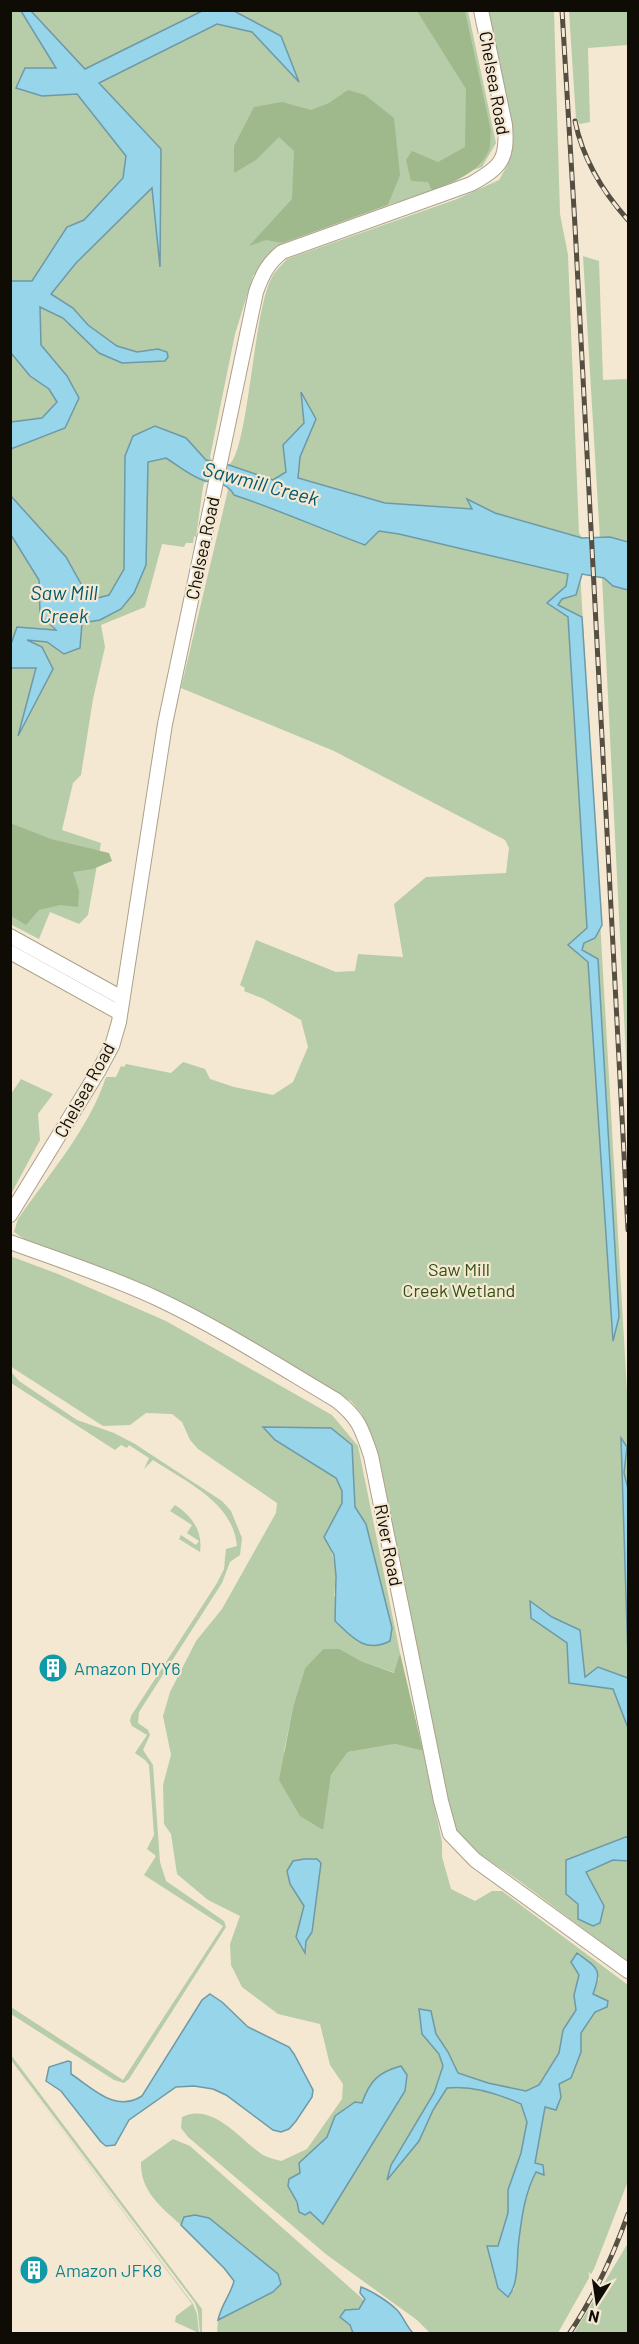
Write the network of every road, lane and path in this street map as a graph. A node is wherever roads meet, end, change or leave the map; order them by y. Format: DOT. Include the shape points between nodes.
graph roads {
  1 [pos="481,10"];
  2 [pos="10,936"];
  3 [pos="10,952"];
  4 [pos="123,998"];
  5 [pos="120,1013"];
  6 [pos="10,1215"];
  7 [pos="10,1242"];
  8 [pos="628,1971"];
  1 -- 4 [label="street, Chelsea Road" via="505,125 503,159 495,170 471,184 282,252 263,273 256,292 165,724"];
  2 -- 4 [label="street"];
  3 -- 5 [label="street"];
  4 -- 5 [label="street, Chelsea Road"];
  5 -- 6 [label="street, Chelsea Road" via="112,1046 99,1070"];
  7 -- 8 [label="street, River Road" via="159,1299 326,1394 352,1413 371,1456 450,1834 475,1860"];
}
